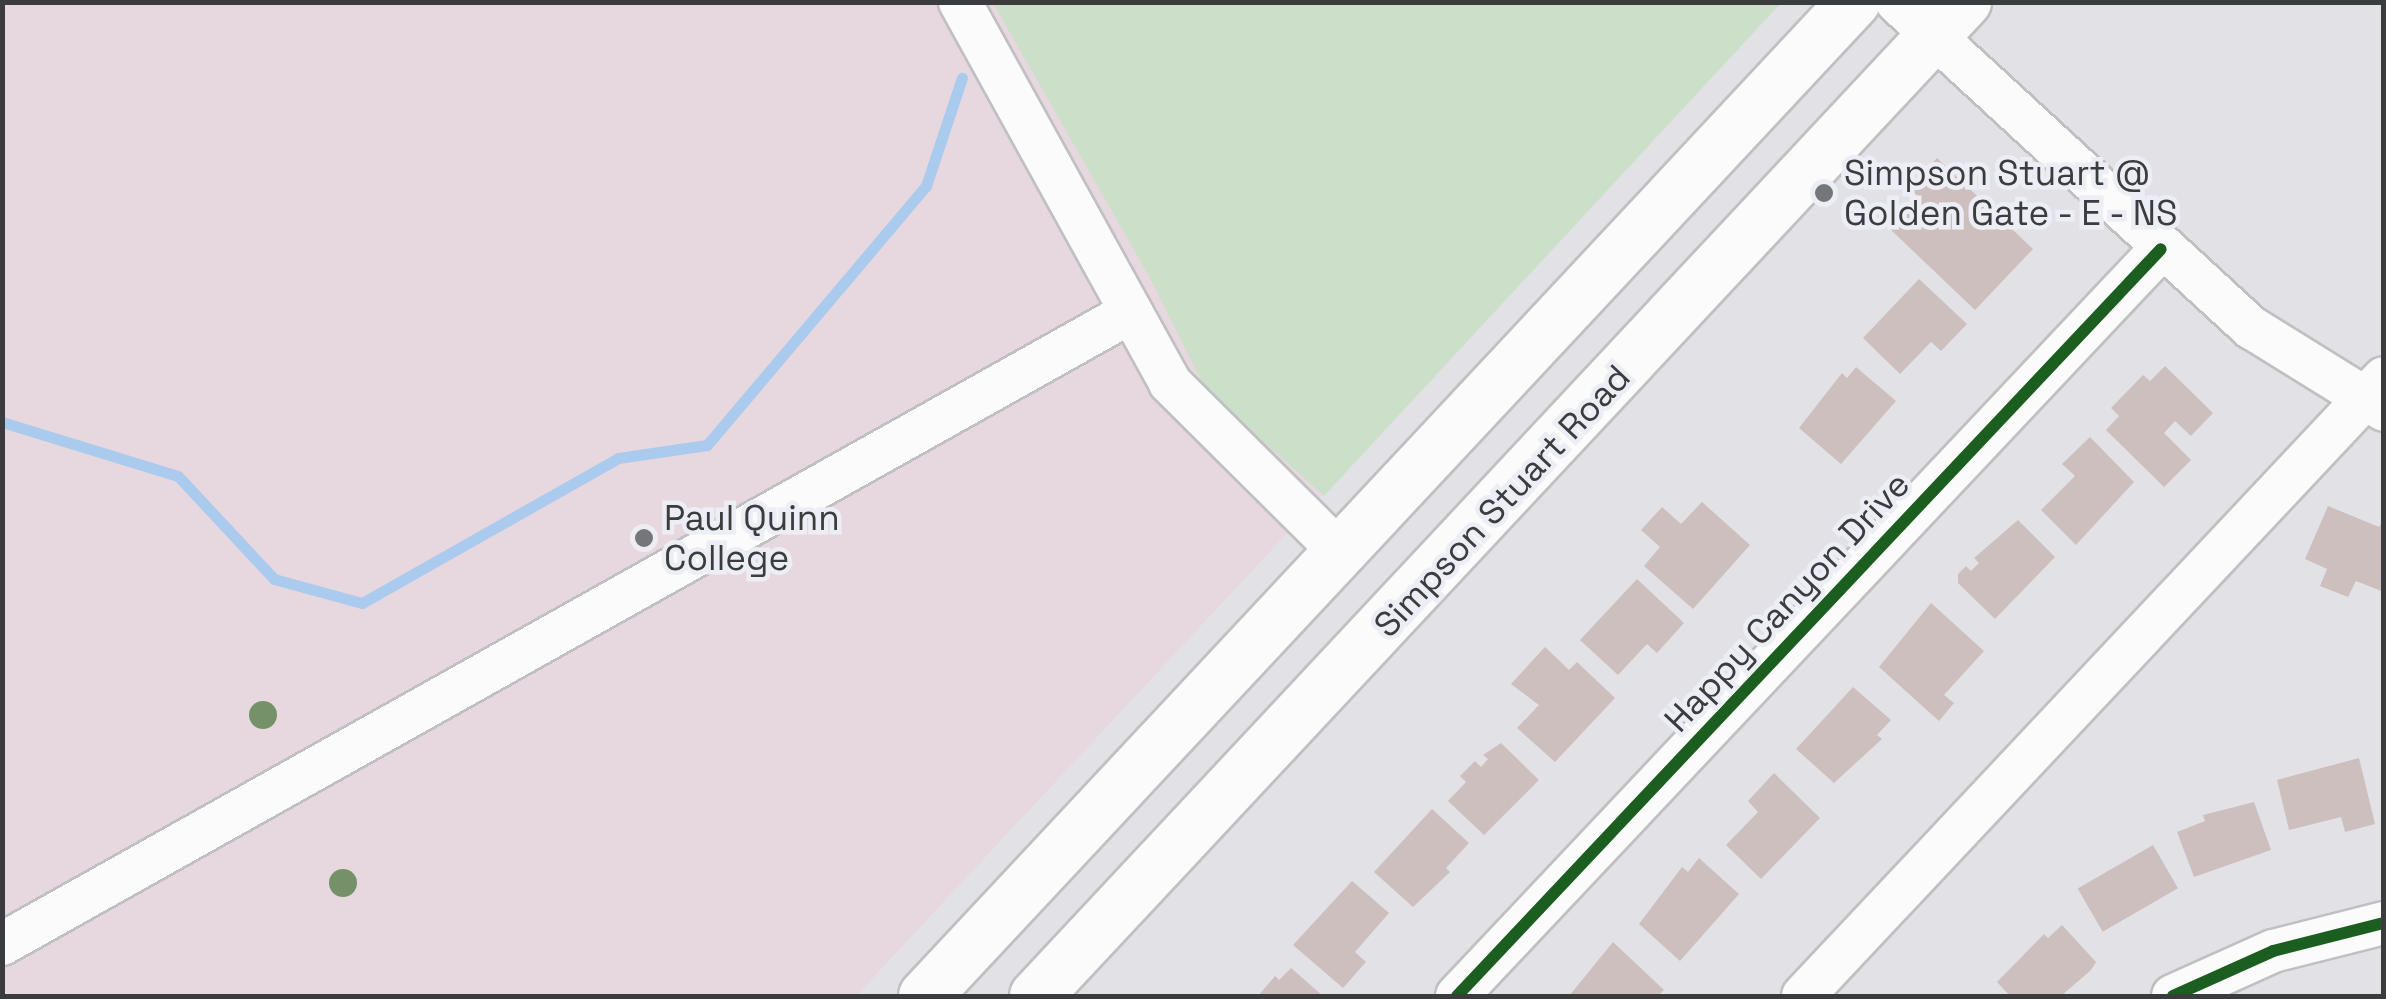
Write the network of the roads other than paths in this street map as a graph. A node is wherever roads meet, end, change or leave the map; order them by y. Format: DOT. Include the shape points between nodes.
graph roads {
  1 [pos="960,2"];
  2 [pos="1854,2"];
  3 [pos="1933,13"];
  4 [pos="2160,249"];
  5 [pos="1130,312"];
  6 [pos="2377,396"];
  7 [pos="1341,553"];
  8 [pos="1406,606"];
  9 [pos="2384,923"];
  10 [pos="2,944"];
  11 [pos="925,996"];
  12 [pos="1036,996"];
  13 [pos="1457,996"];
  14 [pos="1803,996"];
  15 [pos="2173,996"];
  1 -- 5 [label="street"];
  2 -- 7 [label="main road"];
  3 -- 4 [label="street"];
  3 -- 8 [label="main road, Simpson Stuart Road"];
  4 -- 6 [label="street" via="2252,328"];
  4 -- 13 [label="street, Happy Canyon Drive"];
  5 -- 7 [label="street" via="1170,382"];
  5 -- 10 [label="street"];
  6 -- 14 [label="street"];
  7 -- 8 [label="main road"];
  7 -- 11 [label="main road"];
  8 -- 12 [label="main road, Simpson Stuart Road"];
  9 -- 15 [label="street" via="2273,951"];
}
